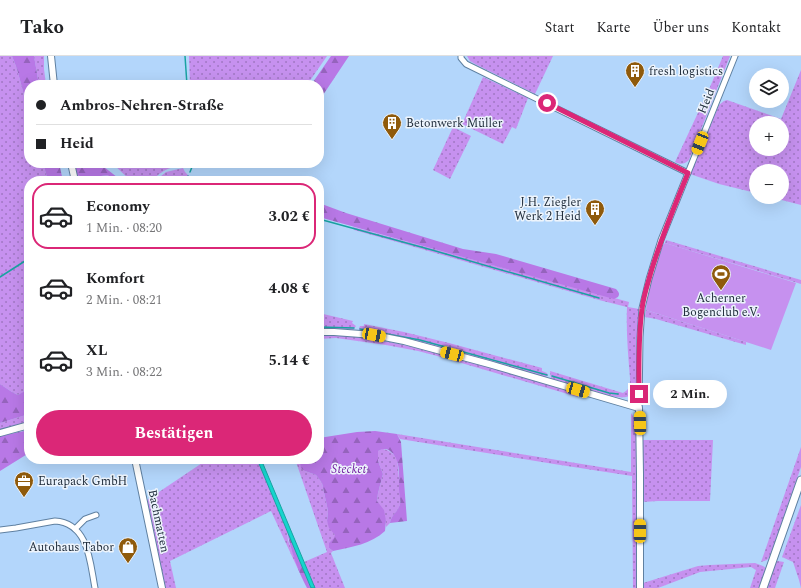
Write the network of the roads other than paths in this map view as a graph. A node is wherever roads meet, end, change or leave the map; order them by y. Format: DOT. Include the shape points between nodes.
graph roads {
  1 [pos="51,56"];
  2 [pos="461,56"];
  3 [pos="735,56"];
  4 [pos="53,80"];
  5 [pos="688,173"];
  6 [pos="324,332"];
  7 [pos="639,408"];
  8 [pos="24,426"];
  9 [pos="0,433"];
  10 [pos="136,464"];
  11 [pos="801,480"];
  12 [pos="96,515"];
  13 [pos="75,529"];
  14 [pos="0,530"];
  15 [pos="95,588"];
  16 [pos="162,588"];
  17 [pos="640,588"];
  18 [pos="763,588"];
  1 -- 4 [label="street"];
  2 -- 5 [label="street" via="466,64"];
  3 -- 5 [label="street, Heid"];
  5 -- 7 [label="street, Heid" via="661,240 642,308"];
  6 -- 7 [label="street" via="374,335 404,341"];
  7 -- 17 [label="street"];
  8 -- 9 [label="street"];
  10 -- 16 [label="street, Bachmatten"];
  11 -- 18 [label="main road"];
  12 -- 13 [label="street" via="85,518"];
  13 -- 14 [label="street" via="69,524 55,521"];
  13 -- 15 [label="street" via="86,545"];
}
